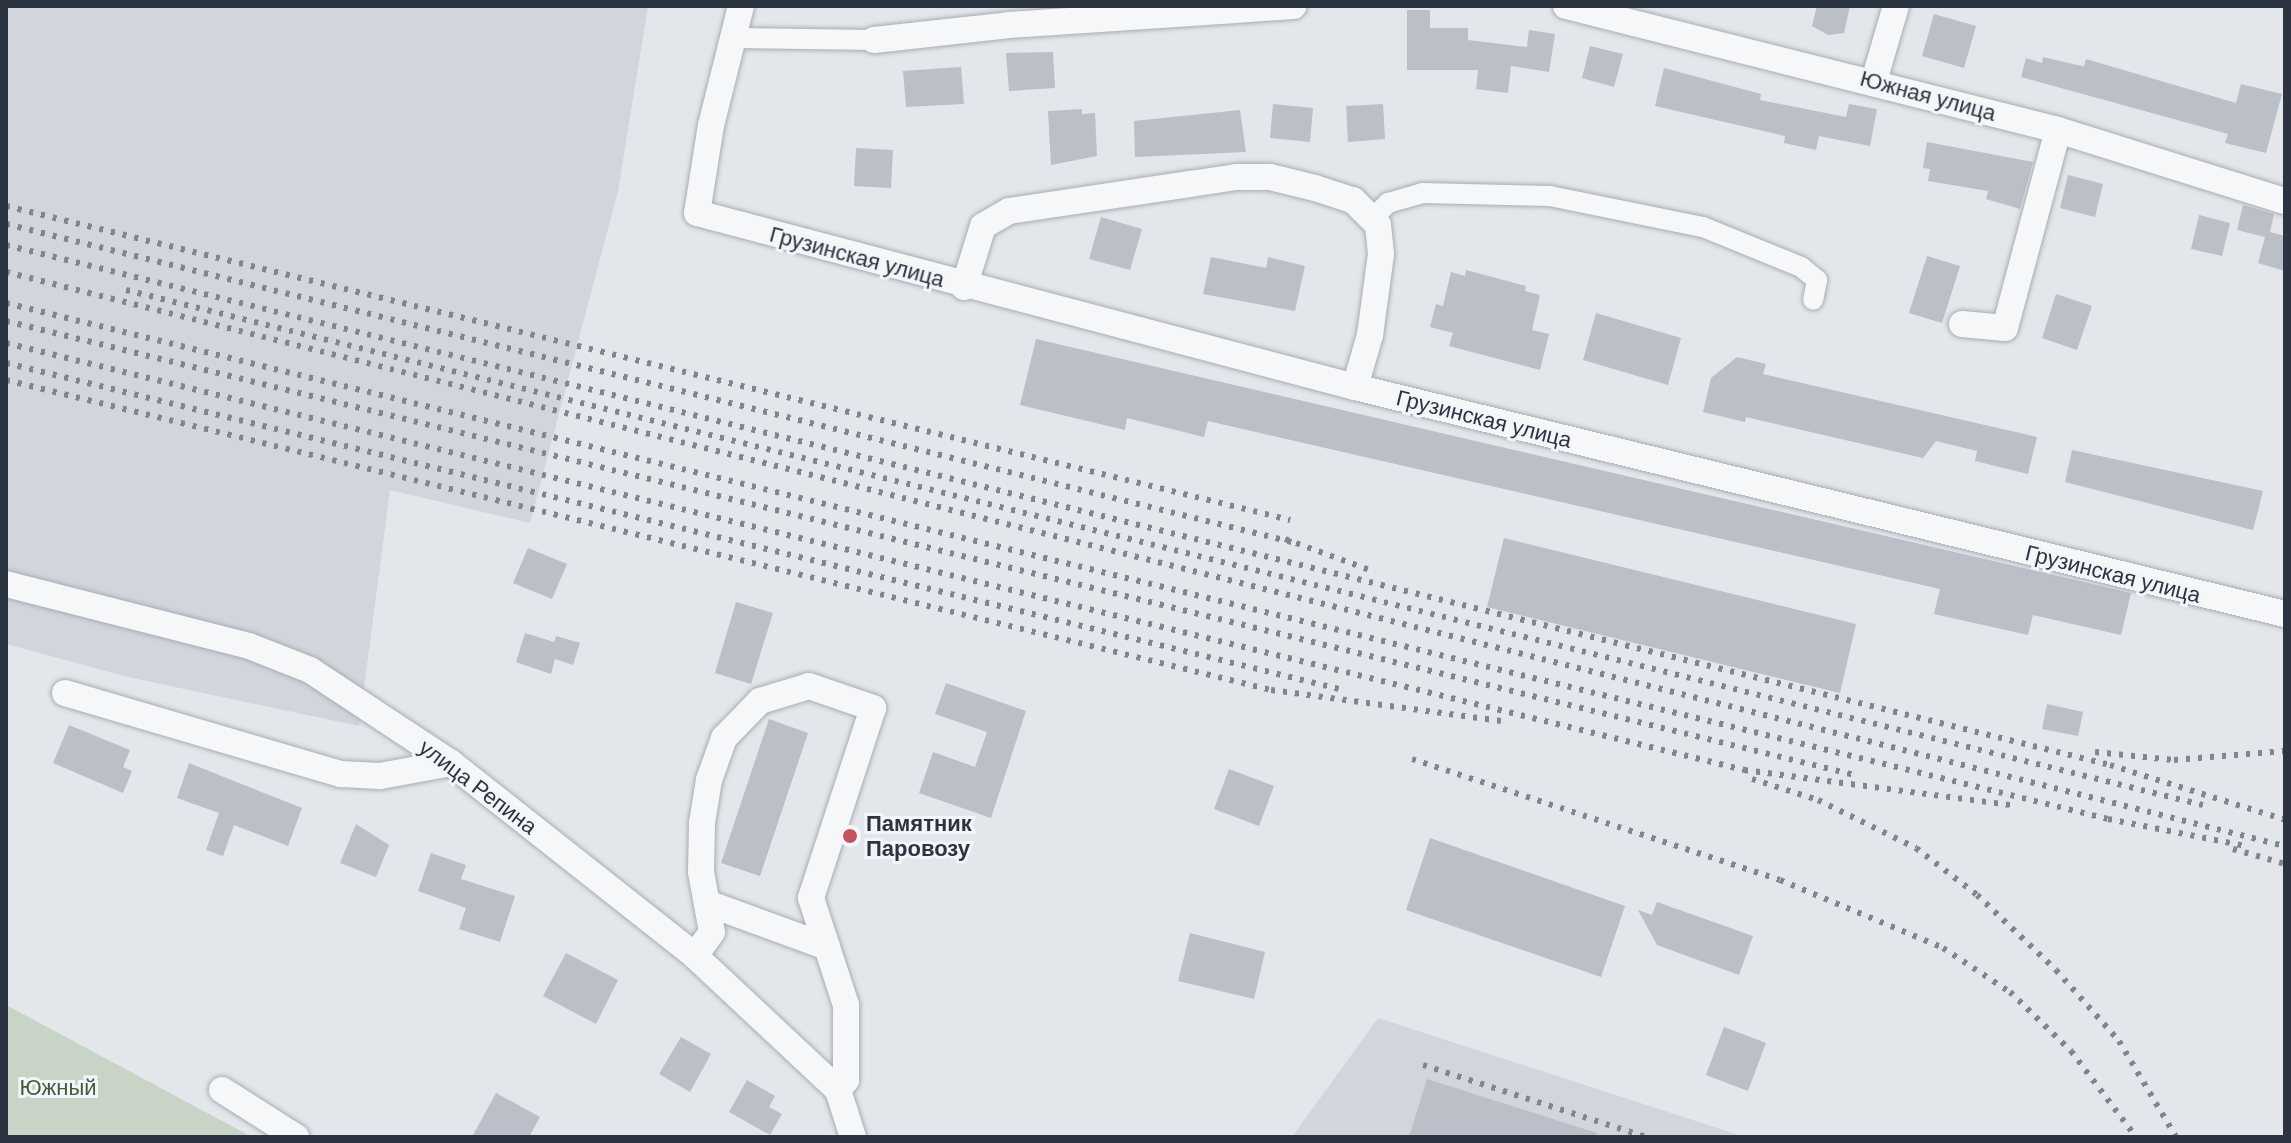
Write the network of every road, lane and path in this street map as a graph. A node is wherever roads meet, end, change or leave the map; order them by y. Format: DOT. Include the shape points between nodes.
graph roads {
  1 [pos="741,6"];
  2 [pos="1293,6"];
  3 [pos="1566,6"];
  4 [pos="1896,6"];
  5 [pos="736,38"];
  6 [pos="874,40"];
  7 [pos="1874,81"];
  8 [pos="2058,130"];
  9 [pos="2285,201"];
  10 [pos="1372,219"];
  11 [pos="964,287"];
  12 [pos="1813,300"];
  13 [pos="1962,324"];
  14 [pos="1355,387"];
  15 [pos="6,584"];
  16 [pos="2280,614"];
  17 [pos="65,693"];
  18 [pos="451,763"];
  19 [pos="707,903"];
  20 [pos="827,947"];
  21 [pos="695,956"];
  22 [pos="222,1090"];
  23 [pos="838,1090"];
  24 [pos="296,1137"];
  25 [pos="853,1137"];
  1 -- 5 [label="street"];
  2 -- 6 [label="street" via="1009,25"];
  3 -- 7 [label="street, Южная улица"];
  4 -- 7 [label="street"];
  5 -- 6 [label="street"];
  5 -- 11 [label="street, Грузинская улица" via="711,125 697,213"];
  7 -- 8 [label="street, Южная улица"];
  8 -- 9 [label="street, Южная улица"];
  8 -- 13 [label="street" via="2005,328"];
  10 -- 11 [label="street" via="1353,200 1270,177 1037,203 983,226"];
  10 -- 12 [label="street" via="1388,203 1422,193 1550,196 1703,227 1801,267 1817,280"];
  10 -- 14 [label="street" via="1378,225 1381,254 1370,335"];
  11 -- 14 [label="street, Грузинская улица"];
  14 -- 16 [label="street, Грузинская улица"];
  15 -- 18 [label="street, улица Репина" via="249,646 310,670"];
  17 -- 18 [label="street" via="341,774 380,776"];
  18 -- 21 [label="street, улица Репина"];
  19 -- 20 [label="street"];
  19 -- 20 [label="street" via="702,823 724,738 760,701 809,686 873,708 811,898"];
  19 -- 21 [label="street" via="712,932"];
  20 -- 23 [label="street" via="846,1005 846,1080"];
  21 -- 23 [label="street, улица Репина"];
  22 -- 24 [label="street"];
  23 -- 25 [label="street, улица Репина"];
}
